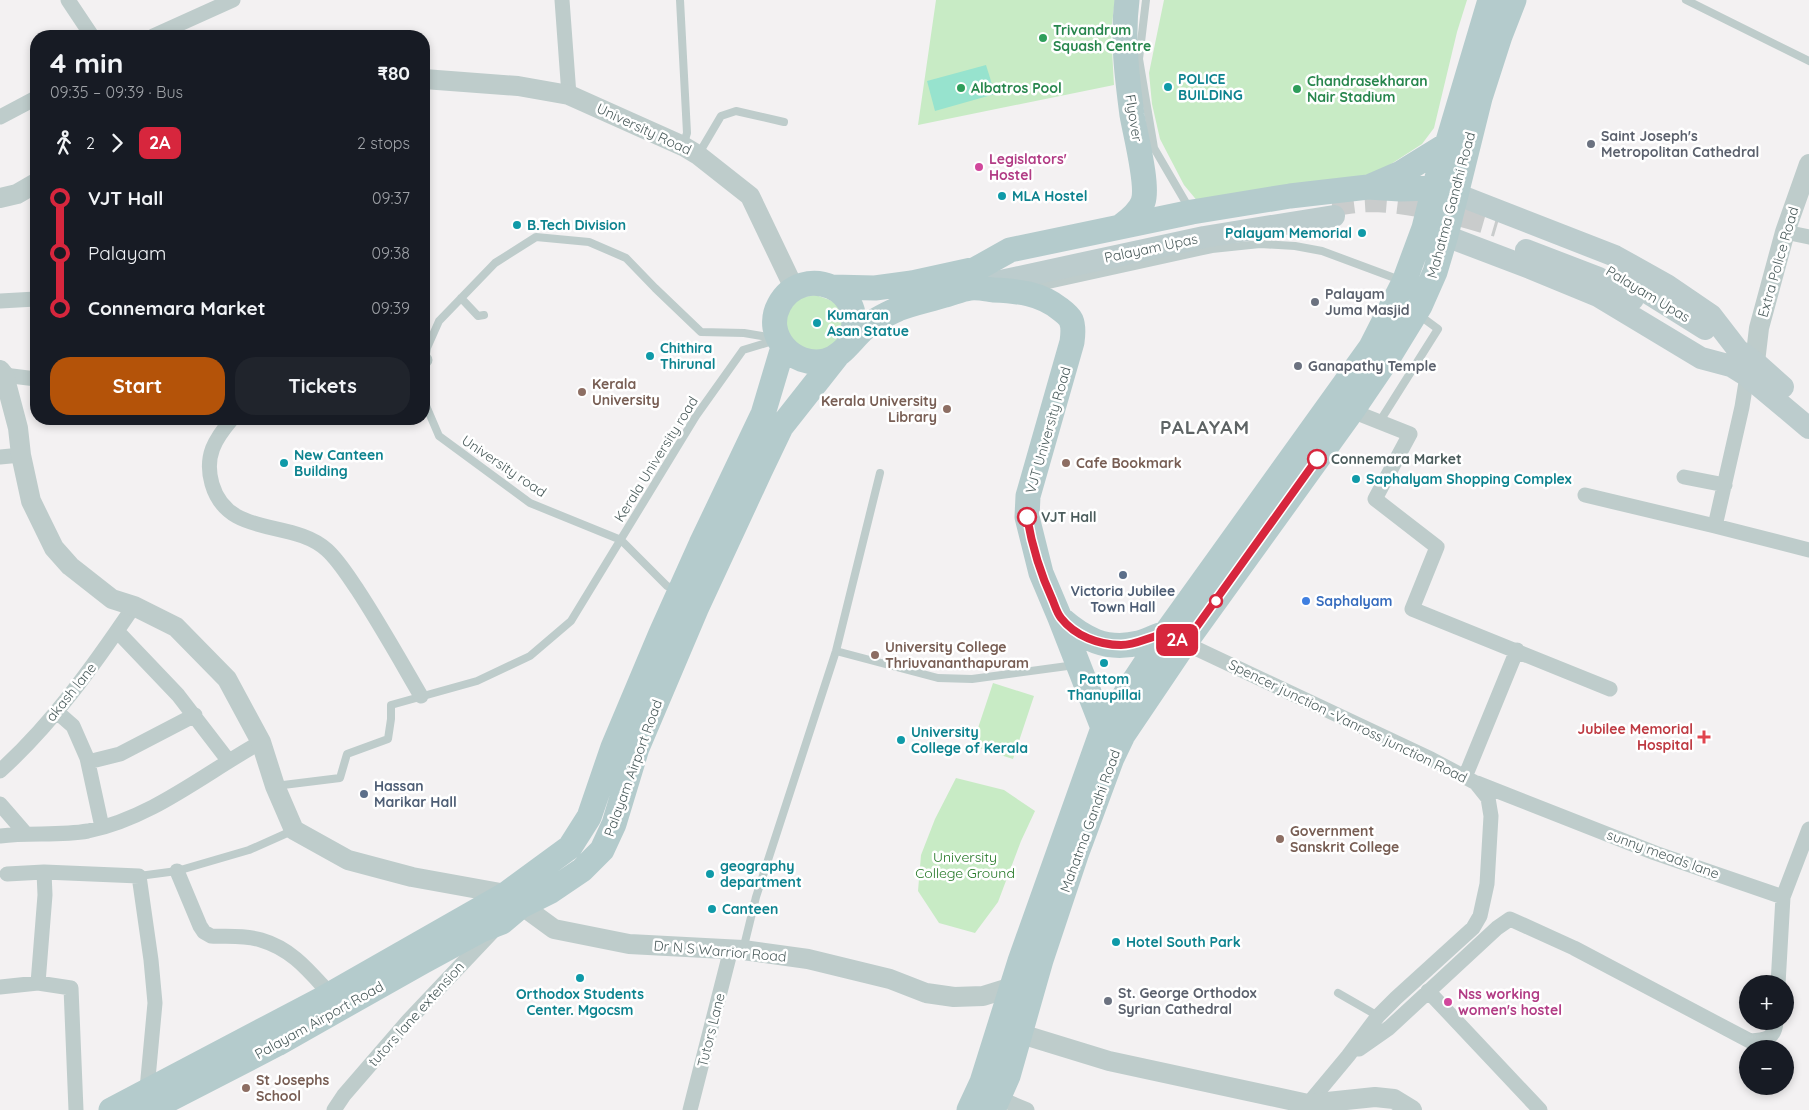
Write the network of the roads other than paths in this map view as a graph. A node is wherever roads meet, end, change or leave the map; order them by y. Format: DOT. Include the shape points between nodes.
graph roads {
  1 [pos="68,0"];
  2 [pos="233,0"];
  3 [pos="562,0"];
  4 [pos="680,0"];
  5 [pos="1127,0"];
  6 [pos="1146,0"];
  7 [pos="1490,0"];
  8 [pos="1514,0"];
  9 [pos="1686,0"];
  10 [pos="88,30"];
  11 [pos="166,30"];
  12 [pos="1809,61"];
  13 [pos="430,79"];
  14 [pos="569,95"];
  15 [pos="30,101"];
  16 [pos="0,117"];
  17 [pos="784,122"];
  18 [pos="1448,144"];
  19 [pos="691,150"];
  20 [pos="1809,164"];
  21 [pos="30,186"];
  22 [pos="1368,186"];
  23 [pos="1445,191"];
  24 [pos="0,198"];
  25 [pos="1333,210"];
  26 [pos="1192,212"];
  27 [pos="1120,227"];
  28 [pos="1435,232"];
  29 [pos="1495,232"];
  30 [pos="1785,232"];
  31 [pos="1809,237"];
  32 [pos="973,278"];
  33 [pos="1404,282"];
  34 [pos="832,287"];
  35 [pos="794,288"];
  36 [pos="1020,292"];
  37 [pos="30,299"];
  38 [pos="460,300"];
  39 [pos="0,301"];
  40 [pos="1416,313"];
  41 [pos="484,315"];
  42 [pos="430,341"];
  43 [pos="781,343"];
  44 [pos="843,350"];
  45 [pos="1742,364"];
  46 [pos="2,373"];
  47 [pos="30,378"];
  48 [pos="1809,408"];
  49 [pos="1352,411"];
  50 [pos="430,415"];
  51 [pos="1380,421"];
  52 [pos="226,425"];
  53 [pos="1809,428"];
  54 [pos="21,455"];
  55 [pos="0,458"];
  56 [pos="880,473"];
  57 [pos="1684,477"];
  58 [pos="1725,485"];
  59 [pos="1585,495"];
  60 [pos="1715,526"];
  61 [pos="621,540"];
  62 [pos="1809,550"];
  63 [pos="679,591"];
  64 [pos="134,606"];
  65 [pos="1060,618"];
  66 [pos="117,632"];
  67 [pos="1175,639"];
  68 [pos="1517,650"];
  69 [pos="836,651"];
  70 [pos="1078,665"];
  71 [pos="1610,689"];
  72 [pos="421,696"];
  73 [pos="57,712"];
  74 [pos="195,715"];
  75 [pos="1102,728"];
  76 [pos="261,742"];
  77 [pos="228,760"];
  78 [pos="88,762"];
  79 [pos="0,772"];
  80 [pos="1470,780"];
  81 [pos="275,786"];
  82 [pos="0,804"];
  83 [pos="102,827"];
  84 [pos="1809,829"];
  85 [pos="294,830"];
  86 [pos="26,834"];
  87 [pos="0,836"];
  88 [pos="177,871"];
  89 [pos="44,872"];
  90 [pos="7,874"];
  91 [pos="139,876"];
  92 [pos="1783,897"];
  93 [pos="513,900"];
  94 [pos="502,922"];
  95 [pos="737,949"];
  96 [pos="1779,975"];
  97 [pos="38,983"];
  98 [pos="1012,987"];
  99 [pos="0,988"];
  100 [pos="1428,991"];
  101 [pos="1338,993"];
  102 [pos="330,994"];
  103 [pos="1378,1016"];
  104 [pos="1776,1030"];
  105 [pos="1021,1034"];
  106 [pos="1348,1056"];
  107 [pos="148,1100"];
  108 [pos="996,1104"];
  109 [pos="1308,1107"];
  110 [pos="76,1110"];
  111 [pos="111,1110"];
  112 [pos="334,1110"];
  113 [pos="690,1110"];
  114 [pos="969,1110"];
  115 [pos="1027,1110"];
  116 [pos="1412,1110"];
  117 [pos="1540,1110"];
  1 -- 10 [label="street"];
  2 -- 11 [label="street"];
  3 -- 14 [label="street"];
  4 -- 19 [label="lane" via="687,133"];
  5 -- 27 [label="main road, Flyover" via="1126,66 1143,171 1144,200 1136,214"];
  6 -- 26 [label="lane" via="1139,59 1154,148"];
  7 -- 18 [label="main road, Mahatma Gandhi Road"];
  8 -- 23 [label="main road, Mahatma Gandhi Road"];
  9 -- 12 [label="lane"];
  13 -- 14 [label="street, University Road" via="518,86"];
  14 -- 19 [label="street, University Road"];
  15 -- 16 [label="street"];
  17 -- 19 [label="lane" via="736,111 721,116"];
  18 -- 22 [label="main road" via="1401,173"];
  18 -- 23 [label="main road, Mahatma Gandhi Road"];
  19 -- 35 [label="street, University Road" via="750,196"];
  20 -- 30 [label="street, Extra Police Road"];
  21 -- 24 [label="street"];
  22 -- 23 [label="main road"];
  22 -- 26 [label="main road"];
  23 -- 28 [label="main road, Mahatma Gandhi Road"];
  23 -- 45 [label="main road" via="1615,256 1667,285 1711,315"];
  25 -- 32 [label="main road, Palayam Upas" via="1203,225"];
  26 -- 27 [label="main road"];
  27 -- 32 [label="main road" via="1010,250"];
  28 -- 33 [label="main road, Mahatma Gandhi Road"];
  28 -- 40 [label="main road, Mahatma Gandhi Road" via="1435,272"];
  28 -- 45 [label="main road" via="1598,296 1701,358"];
  29 -- 45 [label="main road, Palayam Upas" via="1605,268 1634,283"];
  30 -- 31 [label="street"];
  30 -- 45 [label="street, Extra Police Road" via="1759,328"];
  32 -- 34 [label="main road" via="875,288"];
  32 -- 36 [label="main road, VJT University Road"];
  32 -- 44 [label="main road, Palayam Airport Road" via="898,309 866,327"];
  33 -- 36 [label="lane" via="1322,251 1260,244 1212,249"];
  33 -- 67 [label="main road, Mahatma Gandhi Road" via="1371,347"];
  34 -- 35 [label="main road" via="820,283"];
  34 -- 44 [label="main road" via="852,306 855,319 854,332"];
  35 -- 43 [label="main road" via="778,306 775,317 775,329"];
  36 -- 65 [label="main road, VJT University Road" via="1050,301 1070,320 1074,330 1028,496 1027,517 1040,574"];
  37 -- 39 [label="street"];
  38 -- 41 [label="lane" via="478,316"];
  38 -- 42 [label="lane" via="439,321"];
  38 -- 43 [label="lane" via="495,263 536,237 589,242 626,258 701,332 744,333"];
  40 -- 49 [label="main road, Mahatma Gandhi Road"];
  40 -- 51 [label="lane" via="1438,330"];
  43 -- 44 [label="main road" via="792,356 814,362 826,361"];
  43 -- 61 [label="lane, Kerala University road" via="744,350 696,416"];
  43 -- 63 [label="main road, Palayam Airport Road" via="763,414"];
  44 -- 93 [label="main road, Palayam Airport Road" via="781,427 768,453 641,739 614,824 602,850 582,870 551,891"];
  45 -- 48 [label="main road"];
  45 -- 53 [label="main road"];
  45 -- 58 [label="street" via="1742,407"];
  46 -- 47 [label="street"];
  46 -- 54 [label="street" via="18,428"];
  49 -- 51 [label="street"];
  49 -- 67 [label="main road, Mahatma Gandhi Road"];
  50 -- 61 [label="lane, University road" via="439,436 530,502"];
  51 -- 68 [label="street" via="1410,434 1375,499 1436,546 1412,609"];
  52 -- 72 [label="street" via="210,452 209,474 214,492 227,510 239,518 307,537 327,550 373,613"];
  54 -- 55 [label="street"];
  54 -- 64 [label="street" via="32,501 54,548 70,566 112,598"];
  56 -- 69 [label="lane"];
  57 -- 58 [label="street"];
  58 -- 60 [label="street"];
  59 -- 60 [label="street"];
  60 -- 62 [label="street"];
  61 -- 63 [label="lane" via="667,586"];
  61 -- 72 [label="lane, Kerala University road" via="571,621 530,656 477,681"];
  63 -- 93 [label="main road, Palayam Airport Road" via="613,747 589,817 570,847"];
  64 -- 66 [label="street, akash lane"];
  64 -- 76 [label="street" via="176,627 227,679"];
  65 -- 67 [label="main road" via="1086,638 1104,644"];
  65 -- 70 [label="main road, VJT University Road"];
  66 -- 73 [label="street, akash lane"];
  66 -- 74 [label="street"];
  67 -- 75 [label="main road, Mahatma Gandhi Road"];
  67 -- 80 [label="street, Spencer junction -Vanross junction Road"];
  67 -- 105 [label="main road, Mahatma Gandhi Road" via="1112,758 1044,951"];
  68 -- 71 [label="street"];
  68 -- 80 [label="street"];
  69 -- 70 [label="lane" via="938,678 972,679"];
  69 -- 95 [label="lane"];
  70 -- 75 [label="main road, VJT University Road"];
  72 -- 81 [label="lane, Kerala University road" via="391,705 388,739 348,754 340,778"];
  73 -- 78 [label="street" via="73,726"];
  73 -- 79 [label="street, akash lane"];
  74 -- 77 [label="street"];
  74 -- 78 [label="street" via="120,754"];
  75 -- 98 [label="main road, Mahatma Gandhi Road"];
  76 -- 77 [label="street"];
  76 -- 81 [label="street"];
  77 -- 83 [label="street" via="165,801 131,818"];
  78 -- 83 [label="street"];
  80 -- 92 [label="street, sunny meads lane" via="1655,853"];
  80 -- 103 [label="street, Spencer junction -Vanross junction Road" via="1488,798 1491,816 1487,884 1480,916 1473,928"];
  81 -- 85 [label="street"];
  82 -- 86 [label="street"];
  83 -- 86 [label="street" via="68,833"];
  84 -- 92 [label="street"];
  85 -- 88 [label="lane" via="249,850"];
  85 -- 93 [label="street" via="348,860"];
  86 -- 87 [label="street"];
  88 -- 91 [label="lane"];
  88 -- 102 [label="street" via="204,932 211,936 260,940 276,946 301,961"];
  89 -- 90 [label="street"];
  89 -- 91 [label="street"];
  89 -- 97 [label="street"];
  91 -- 107 [label="street" via="155,1003"];
  92 -- 96 [label="street"];
  93 -- 94 [label="main road, Palayam Airport Road"];
  93 -- 95 [label="street, Dr N S Warrior Road" via="554,929 563,931 629,944"];
  93 -- 102 [label="main road, Palayam Airport Road"];
  94 -- 107 [label="main road, Palayam Airport Road" via="481,930 276,1044"];
  94 -- 112 [label="street, tutors lane extension" via="408,1021"];
  95 -- 98 [label="street, Dr N S Warrior Road" via="808,959 890,980 926,993 954,997 983,996"];
  95 -- 113 [label="street, Tutors Lane"];
  97 -- 99 [label="street"];
  97 -- 110 [label="street" via="72,988"];
  98 -- 114 [label="main road, Mahatma Gandhi Road" via="982,1082"];
  100 -- 104 [label="street" via="1510,919 1582,952 1750,1041 1764,1040"];
  100 -- 106 [label="street" via="1389,1028"];
  100 -- 117 [label="street"];
  101 -- 103 [label="lane"];
  102 -- 107 [label="main road, Palayam Airport Road" via="230,1048"];
  103 -- 106 [label="street, Spencer junction -Vanross junction Road"];
  105 -- 108 [label="main road, Mahatma Gandhi Road"];
  105 -- 109 [label="street" via="1109,1061"];
  106 -- 109 [label="street, Spencer junction -Vanross junction Road"];
  107 -- 111 [label="main road, Palayam Airport Road"];
  108 -- 115 [label="street"];
  109 -- 116 [label="street" via="1375,1097 1394,1099"];
}
